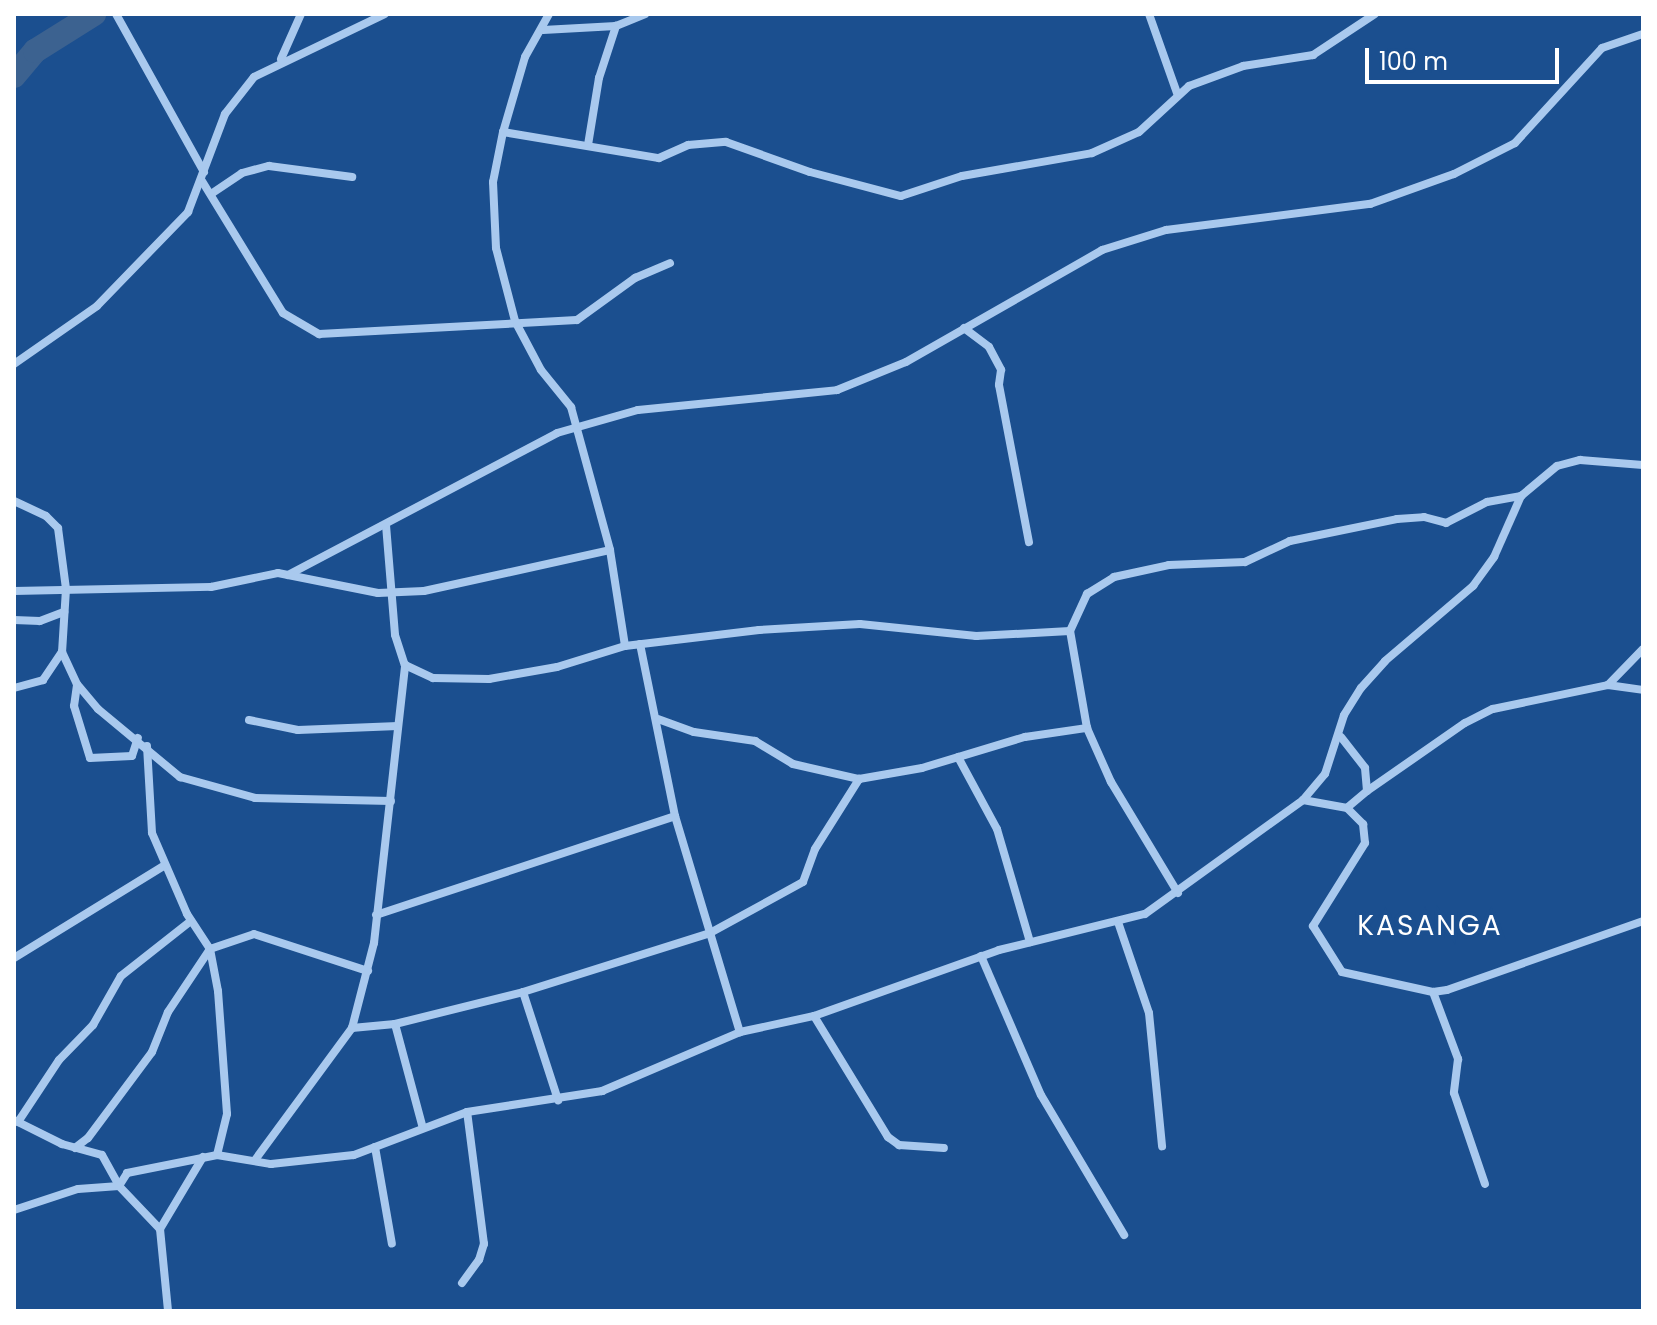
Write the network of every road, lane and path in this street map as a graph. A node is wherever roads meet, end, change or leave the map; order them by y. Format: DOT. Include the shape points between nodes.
graph roads {
  1 [pos="116,14"];
  2 [pos="301,14"];
  3 [pos="385,14"];
  4 [pos="549,14"];
  5 [pos="645,14"];
  6 [pos="1149,14"];
  7 [pos="1375,14"];
  8 [pos="616,26"];
  9 [pos="543,30"];
  10 [pos="1643,34"];
  11 [pos="281,60"];
  12 [pos="1177,93"];
  13 [pos="503,132"];
  14 [pos="588,145"];
  15 [pos="203,177"];
  16 [pos="352,177"];
  17 [pos="211,194"];
  18 [pos="670,263"];
  19 [pos="515,321"];
  20 [pos="964,328"];
  21 [pos="14,364"];
  22 [pos="573,430"];
  23 [pos="1643,465"];
  24 [pos="1521,496"];
  25 [pos="14,501"];
  26 [pos="386,525"];
  27 [pos="1029,542"];
  28 [pos="610,550"];
  29 [pos="288,575"];
  30 [pos="66,589"];
  31 [pos="14,591"];
  32 [pos="389,592"];
  33 [pos="64,612"];
  34 [pos="14,620"];
  35 [pos="1070,631"];
  36 [pos="640,644"];
  37 [pos="625,646"];
  38 [pos="1643,649"];
  39 [pos="62,652"];
  40 [pos="405,665"];
  41 [pos="77,684"];
  42 [pos="1608,685"];
  43 [pos="14,688"];
  44 [pos="1643,690"];
  45 [pos="658,719"];
  46 [pos="249,720"];
  47 [pos="398,726"];
  48 [pos="1087,728"];
  49 [pos="1341,737"];
  50 [pos="138,738"];
  51 [pos="146,745"];
  52 [pos="132,756"];
  53 [pos="958,757"];
  54 [pos="148,765"];
  55 [pos="859,779"];
  56 [pos="1367,791"];
  57 [pos="1303,800"];
  58 [pos="391,801"];
  59 [pos="1347,808"];
  60 [pos="675,816"];
  61 [pos="165,865"];
  62 [pos="1178,893"];
  63 [pos="376,915"];
  64 [pos="191,921"];
  65 [pos="1643,921"];
  66 [pos="1118,922"];
  67 [pos="710,933"];
  68 [pos="1030,942"];
  69 [pos="210,949"];
  70 [pos="981,956"];
  71 [pos="14,958"];
  72 [pos="368,971"];
  73 [pos="523,992"];
  74 [pos="1433,992"];
  75 [pos="814,1016"];
  76 [pos="395,1024"];
  77 [pos="352,1028"];
  78 [pos="740,1032"];
  79 [pos="558,1100"];
  80 [pos="467,1112"];
  81 [pos="16,1121"];
  82 [pos="422,1125"];
  83 [pos="1162,1146"];
  84 [pos="375,1147"];
  85 [pos="75,1148"];
  86 [pos="944,1148"];
  87 [pos="217,1155"];
  88 [pos="203,1157"];
  89 [pos="255,1160"];
  90 [pos="1485,1184"];
  91 [pos="119,1186"];
  92 [pos="14,1210"];
  93 [pos="160,1229"];
  94 [pos="1124,1235"];
  95 [pos="392,1244"];
  96 [pos="462,1283"];
  97 [pos="168,1311"];
  1 -- 15 [label="street"];
  2 -- 11 [label="street"];
  3 -- 11 [label="street"];
  4 -- 9 [label="street"];
  5 -- 8 [label="street"];
  6 -- 12 [label="street"];
  7 -- 12 [label="street" via="1313,55 1243,66"];
  8 -- 9 [label="street"];
  8 -- 14 [label="street" via="599,78"];
  9 -- 13 [label="street" via="525,57"];
  10 -- 20 [label="street" via="1602,48 1515,143 1492,159 1370,204 1166,230 1102,250"];
  11 -- 15 [label="street" via="254,77 233,100"];
  12 -- 14 [label="street" via="1139,132 1092,153 962,176 901,196 726,142 688,145 659,158"];
  13 -- 14 [label="street"];
  13 -- 19 [label="street" via="493,182 493,218 505,295"];
  15 -- 17 [label="street"];
  15 -- 21 [label="street" via="188,212 122,283 69,329"];
  16 -- 17 [label="street" via="269,166 242,173"];
  17 -- 19 [label="street" via="283,313 308,331 367,334"];
  18 -- 19 [label="street" via="635,278 577,320"];
  19 -- 22 [label="street" via="541,370 571,407"];
  20 -- 22 [label="street" via="906,362 837,390 638,410"];
  20 -- 27 [label="street" via="989,347 1001,370 999,385"];
  22 -- 26 [label="street" via="533,443"];
  22 -- 28 [label="street"];
  23 -- 24 [label="street" via="1580,460 1557,466"];
  24 -- 35 [label="street" via="1487,502 1446,523 1424,517 1397,519 1290,541 1245,562 1169,565 1114,577 1087,594"];
  24 -- 49 [label="street" via="1480,578 1376,670 1344,715"];
  25 -- 30 [label="street" via="57,526"];
  26 -- 29 [label="street"];
  26 -- 32 [label="street"];
  28 -- 32 [label="street" via="465,585"];
  28 -- 37 [label="street"];
  29 -- 30 [label="street" via="265,574 211,587"];
  29 -- 32 [label="street"];
  30 -- 31 [label="street"];
  30 -- 33 [label="street"];
  32 -- 40 [label="street"];
  33 -- 34 [label="street" via="40,621"];
  33 -- 39 [label="street"];
  35 -- 36 [label="street" via="976,636 860,624"];
  35 -- 48 [label="street"];
  36 -- 37 [label="street"];
  36 -- 45 [label="street"];
  37 -- 40 [label="street" via="557,667 489,679 433,678"];
  38 -- 42 [label="street"];
  39 -- 41 [label="street"];
  39 -- 43 [label="street" via="43,680"];
  40 -- 47 [label="street"];
  41 -- 50 [label="street" via="98,709"];
  41 -- 52 [label="street" via="74,706 90,758"];
  42 -- 44 [label="street"];
  42 -- 56 [label="street" via="1493,709 1432,742"];
  45 -- 55 [label="street" via="694,732 755,741 793,764"];
  45 -- 60 [label="street"];
  46 -- 47 [label="street" via="298,730"];
  47 -- 58 [label="street"];
  48 -- 53 [label="street" via="1025,737"];
  48 -- 62 [label="street" via="1111,782"];
  49 -- 56 [label="street" via="1365,768"];
  49 -- 57 [label="street" via="1325,774"];
  50 -- 51 [label="street"];
  50 -- 52 [label="street"];
  51 -- 54 [label="street"];
  51 -- 58 [label="street" via="191,784 308,802"];
  52 -- 54 [label="street"];
  53 -- 55 [label="street"];
  53 -- 68 [label="street" via="997,829"];
  54 -- 61 [label="street" via="149,819"];
  55 -- 67 [label="street" via="815,849 803,882"];
  56 -- 59 [label="street"];
  57 -- 59 [label="street"];
  57 -- 62 [label="street"];
  58 -- 63 [label="street"];
  59 -- 74 [label="street" via="1363,824 1365,843 1317,911 1314,933 1342,972"];
  60 -- 63 [label="street"];
  60 -- 67 [label="street"];
  61 -- 64 [label="street"];
  61 -- 71 [label="street"];
  62 -- 66 [label="street" via="1145,914"];
  63 -- 72 [label="street"];
  64 -- 69 [label="street"];
  64 -- 81 [label="street" via="121,976 93,1025 59,1060"];
  65 -- 74 [label="street" via="1567,951"];
  66 -- 68 [label="street"];
  66 -- 83 [label="street" via="1149,1013"];
  67 -- 73 [label="street"];
  67 -- 78 [label="street"];
  68 -- 70 [label="street"];
  69 -- 72 [label="street" via="254,934"];
  69 -- 85 [label="street" via="168,1012 152,1052"];
  69 -- 87 [label="street" via="227,1114"];
  70 -- 75 [label="street"];
  70 -- 94 [label="street" via="1041,1095"];
  72 -- 77 [label="street"];
  73 -- 76 [label="street"];
  73 -- 79 [label="street"];
  74 -- 90 [label="street" via="1458,1059 1454,1093"];
  75 -- 78 [label="street"];
  75 -- 86 [label="street" via="888,1137 899,1145"];
  76 -- 77 [label="street"];
  76 -- 82 [label="street"];
  77 -- 89 [label="street"];
  78 -- 79 [label="street" via="622,1085"];
  79 -- 80 [label="street"];
  80 -- 82 [label="street"];
  80 -- 96 [label="street" via="484,1244"];
  81 -- 85 [label="street"];
  82 -- 84 [label="street"];
  84 -- 89 [label="street" via="325,1160"];
  84 -- 95 [label="street"];
  85 -- 91 [label="street" via="102,1155"];
  87 -- 88 [label="street"];
  87 -- 89 [label="street"];
  88 -- 91 [label="street" via="127,1173"];
  88 -- 93 [label="street"];
  91 -- 92 [label="street" via="78,1189"];
  91 -- 93 [label="street"];
  93 -- 97 [label="street"];
}
